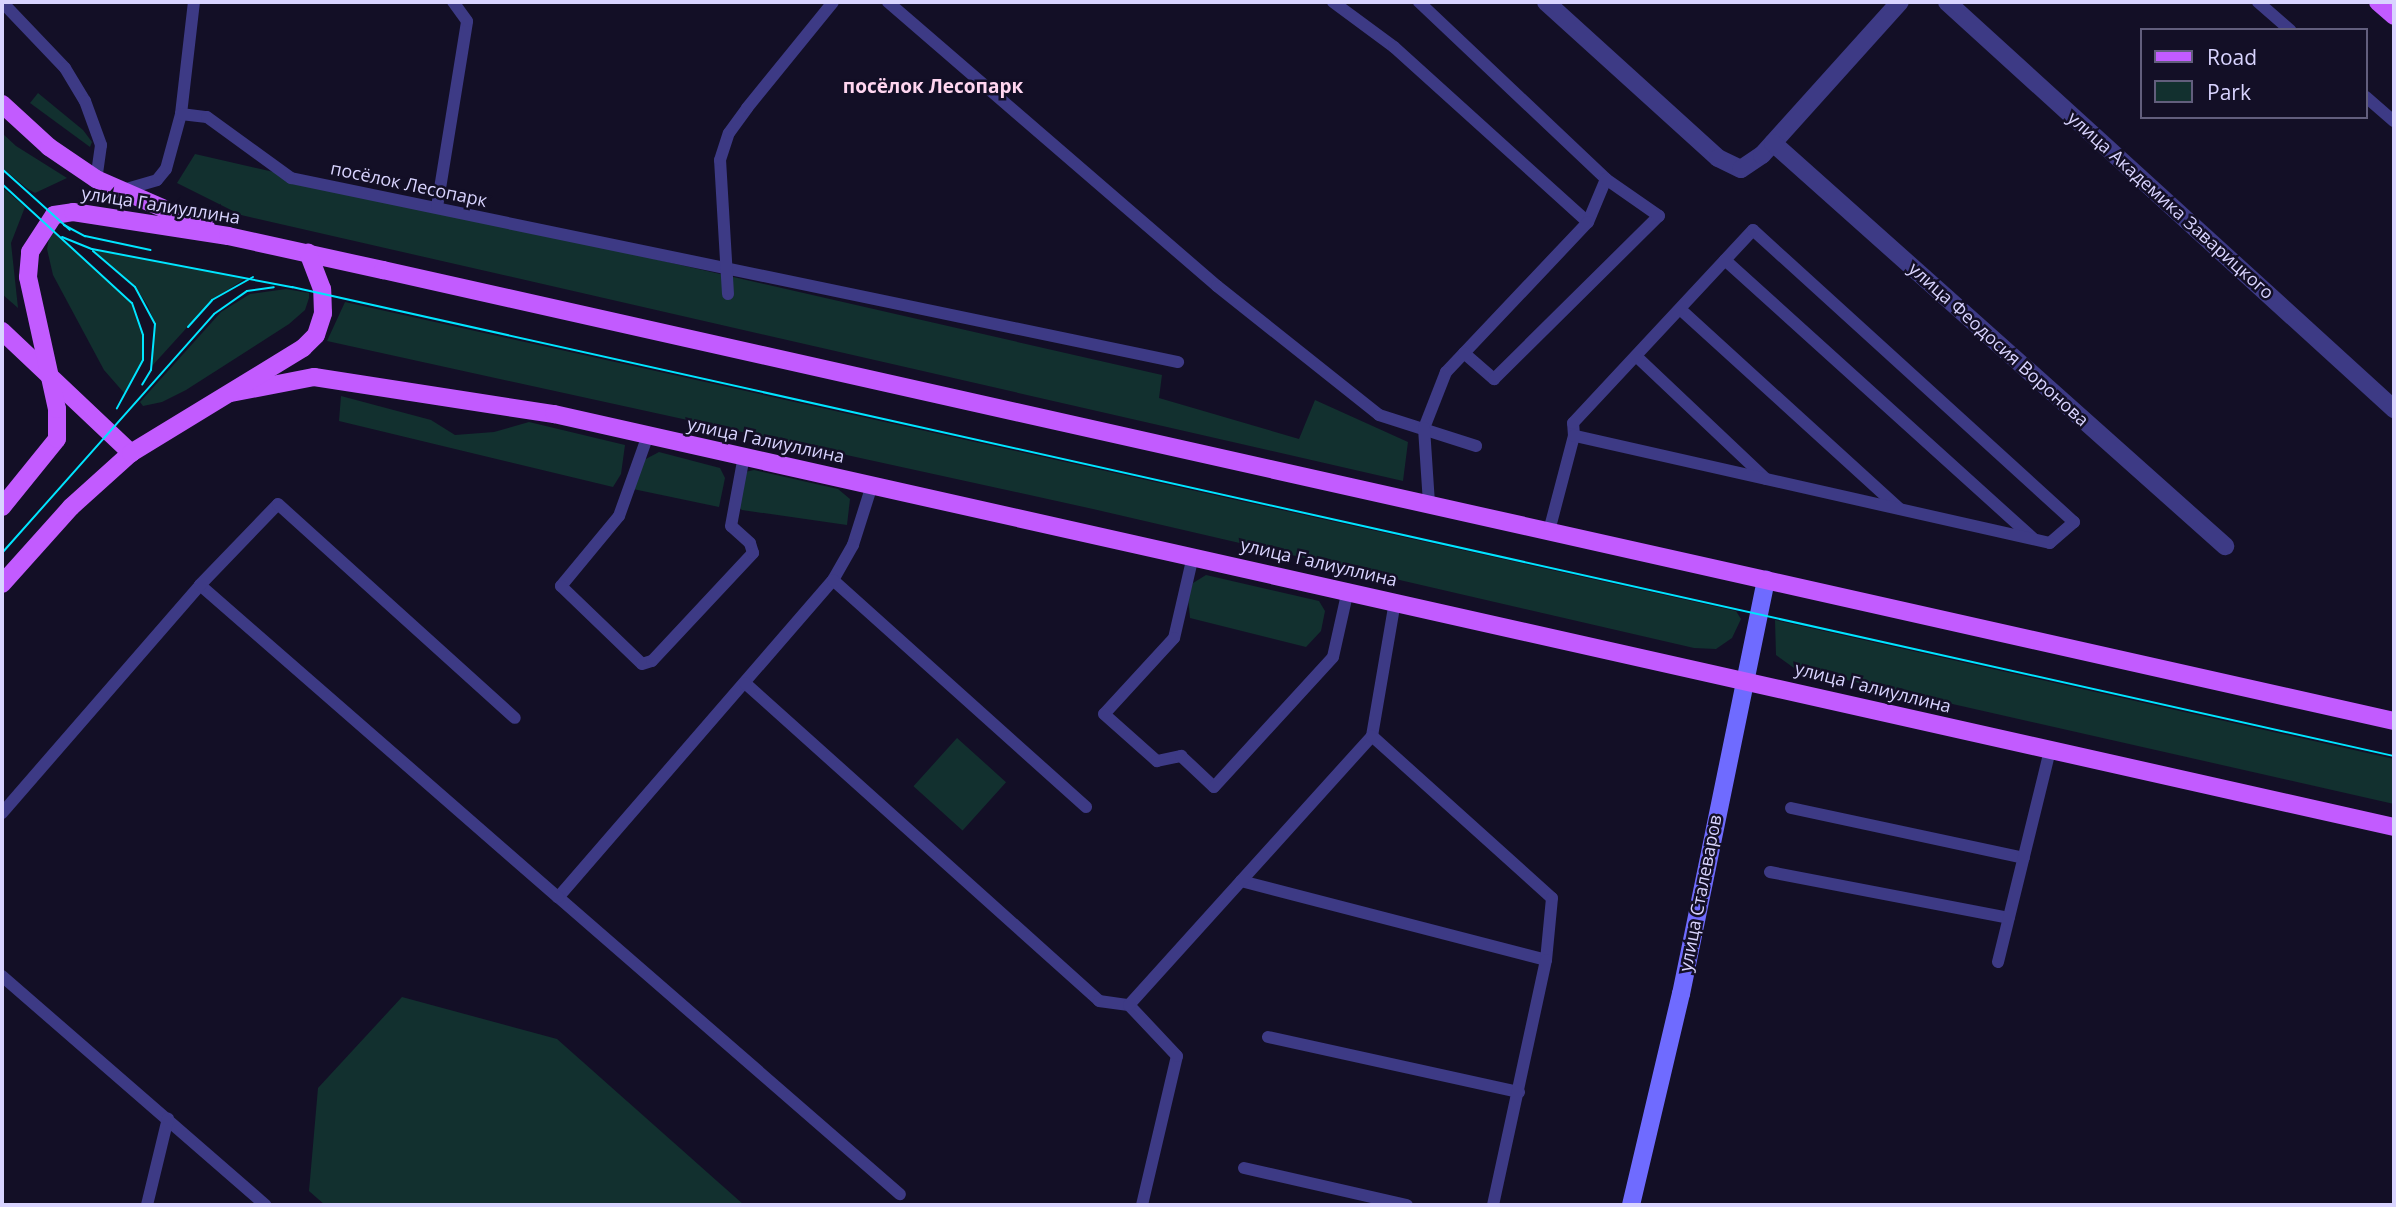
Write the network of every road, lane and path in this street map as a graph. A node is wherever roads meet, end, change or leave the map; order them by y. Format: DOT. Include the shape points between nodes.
graph roads {
  1 [pos="2,2"];
  2 [pos="194,2"];
  3 [pos="453,2"];
  4 [pos="833,2"];
  5 [pos="887,2"];
  6 [pos="1333,2"];
  7 [pos="1419,2"];
  8 [pos="1546,2"];
  9 [pos="1900,2"];
  10 [pos="1947,2"];
  11 [pos="2258,2"];
  12 [pos="2378,2"];
  13 [pos="2394,16"];
  14 [pos="2288,28"];
  15 [pos="2368,99"];
  16 [pos="2,104"];
  17 [pos="181,114"];
  18 [pos="2394,121"];
  19 [pos="1773,143"];
  20 [pos="96,179"];
  21 [pos="1606,179"];
  22 [pos="122,190"];
  23 [pos="437,207"];
  24 [pos="1588,222"];
  25 [pos="228,236"];
  26 [pos="308,253"];
  27 [pos="1725,260"];
  28 [pos="725,269"];
  29 [pos="728,294"];
  30 [pos="1680,309"];
  31 [pos="2,331"];
  32 [pos="1464,353"];
  33 [pos="1636,356"];
  34 [pos="1178,362"];
  35 [pos="50,378"];
  36 [pos="231,393"];
  37 [pos="2394,409"];
  38 [pos="1424,428"];
  39 [pos="648,435"];
  40 [pos="1574,436"];
  41 [pos="1476,446"];
  42 [pos="131,453"];
  43 [pos="744,456"];
  44 [pos="1766,479"];
  45 [pos="872,485"];
  46 [pos="1429,504"];
  47 [pos="2,506"];
  48 [pos="1899,509"];
  49 [pos="1549,531"];
  50 [pos="2034,538"];
  51 [pos="2225,546"];
  52 [pos="1193,556"];
  53 [pos="833,580"];
  54 [pos="1766,580"];
  55 [pos="2,584"];
  56 [pos="200,585"];
  57 [pos="1348,590"];
  58 [pos="1395,601"];
  59 [pos="1743,678"];
  60 [pos="745,683"];
  61 [pos="515,718"];
  62 [pos="2394,721"];
  63 [pos="1372,736"];
  64 [pos="2050,751"];
  65 [pos="1086,807"];
  66 [pos="1791,808"];
  67 [pos="2,813"];
  68 [pos="2394,827"];
  69 [pos="2024,858"];
  70 [pos="1770,872"];
  71 [pos="1241,881"];
  72 [pos="558,897"];
  73 [pos="2009,918"];
  74 [pos="1546,960"];
  75 [pos="1998,962"];
  76 [pos="2,976"];
  77 [pos="1129,1005"];
  78 [pos="1268,1037"];
  79 [pos="1519,1092"];
  80 [pos="168,1118"];
  81 [pos="1244,1168"];
  82 [pos="900,1194"];
  83 [pos="146,1205"];
  84 [pos="265,1205"];
  85 [pos="1142,1205"];
  86 [pos="1407,1205"];
  87 [pos="1493,1205"];
  88 [pos="1631,1205"];
  1 -- 20 [label="lane" via="65,68 85,101 101,145"];
  2 -- 17 [label="lane"];
  3 -- 23 [label="lane" via="467,21"];
  4 -- 28 [label="lane" via="729,133 720,160"];
  5 -- 38 [label="lane" via="1217,286 1379,415"];
  6 -- 24 [label="lane" via="1394,47"];
  7 -- 21 [label="lane"];
  8 -- 19 [label="street" via="1718,158 1741,169"];
  9 -- 19 [label="street"];
  10 -- 37 [label="street, улица Академика Заварицкого"];
  11 -- 14 [label="lane"];
  12 -- 13 [label="main road"];
  15 -- 18 [label="lane"];
  16 -- 20 [label="main road" via="49,147"];
  17 -- 22 [label="lane" via="166,169 157,180"];
  17 -- 23 [label="lane, посёлок Лесопарк" via="207,117 226,127 266,163 291,178"];
  19 -- 51 [label="street, улица Феодосия Воронова"];
  20 -- 22 [label="main road"];
  21 -- 24 [label="lane"];
  21 -- 32 [label="lane" via="1659,216 1494,379"];
  22 -- 25 [label="main road"];
  23 -- 28 [label="lane, посёлок Лесопарк"];
  24 -- 32 [label="lane"];
  25 -- 26 [label="main road, улица Галиуллина"];
  25 -- 35 [label="main road, улица Галиуллина" via="73,212 54,215 30,252 28,276"];
  26 -- 36 [label="main road, улица Галиуллина" via="322,289 323,313 316,335"];
  26 -- 46 [label="main road, улица Галиуллина"];
  27 -- 30 [label="lane"];
  27 -- 50 [label="lane"];
  27 -- 50 [label="lane" via="1754,229 2074,522 2050,543"];
  28 -- 29 [label="lane"];
  28 -- 34 [label="lane, посёлок Лесопарк"];
  30 -- 33 [label="lane"];
  30 -- 48 [label="lane"];
  31 -- 35 [label="main road"];
  32 -- 38 [label="lane" via="1446,372"];
  33 -- 40 [label="lane" via="1573,423"];
  33 -- 44 [label="lane"];
  35 -- 42 [label="main road"];
  35 -- 47 [label="main road, улица Галиуллина" via="57,439"];
  36 -- 39 [label="main road, улица Галиуллина" via="286,379 328,378 554,414"];
  36 -- 42 [label="main road, улица Галиуллина"];
  38 -- 41 [label="lane"];
  38 -- 46 [label="lane"];
  39 -- 43 [label="main road, улица Галиуллина"];
  39 -- 43 [label="lane" via="620,516 561,586 642,664 652,661 753,553 750,543 731,526"];
  40 -- 44 [label="lane"];
  40 -- 49 [label="lane"];
  42 -- 55 [label="main road, улица Галиуллина" via="71,508"];
  43 -- 45 [label="main road, улица Галиуллина"];
  44 -- 48 [label="lane"];
  45 -- 52 [label="main road, улица Галиуллина"];
  45 -- 53 [label="lane" via="853,545"];
  46 -- 49 [label="main road, улица Галиуллина"];
  48 -- 50 [label="lane"];
  49 -- 54 [label="main road, улица Галиуллина"];
  52 -- 57 [label="main road, улица Галиуллина"];
  52 -- 57 [label="lane" via="1174,638 1104,714 1157,761 1181,756 1214,787 1333,657"];
  53 -- 60 [label="lane"];
  53 -- 65 [label="lane"];
  54 -- 59 [label="main road, улица Сталеваров"];
  54 -- 62 [label="main road, улица Галиуллина"];
  56 -- 61 [label="lane" via="271,507 281,504"];
  56 -- 67 [label="lane"];
  56 -- 72 [label="lane"];
  57 -- 58 [label="main road, улица Галиуллина"];
  58 -- 59 [label="main road, улица Галиуллина"];
  58 -- 63 [label="lane"];
  59 -- 64 [label="main road, улица Галиуллина"];
  59 -- 88 [label="main road, улица Сталеваров" via="1681,994"];
  60 -- 72 [label="lane"];
  60 -- 77 [label="lane" via="1099,1001"];
  63 -- 71 [label="lane"];
  63 -- 74 [label="lane" via="1552,898"];
  64 -- 68 [label="main road, улица Галиуллина"];
  64 -- 69 [label="lane"];
  66 -- 69 [label="lane"];
  69 -- 73 [label="lane"];
  70 -- 73 [label="lane"];
  71 -- 74 [label="lane"];
  71 -- 77 [label="lane"];
  72 -- 82 [label="lane"];
  73 -- 75 [label="lane"];
  74 -- 79 [label="lane"];
  76 -- 80 [label="lane"];
  77 -- 85 [label="lane" via="1177,1056"];
  78 -- 79 [label="lane"];
  79 -- 87 [label="lane"];
  80 -- 83 [label="lane"];
  80 -- 84 [label="lane"];
  81 -- 86 [label="lane"];
}
